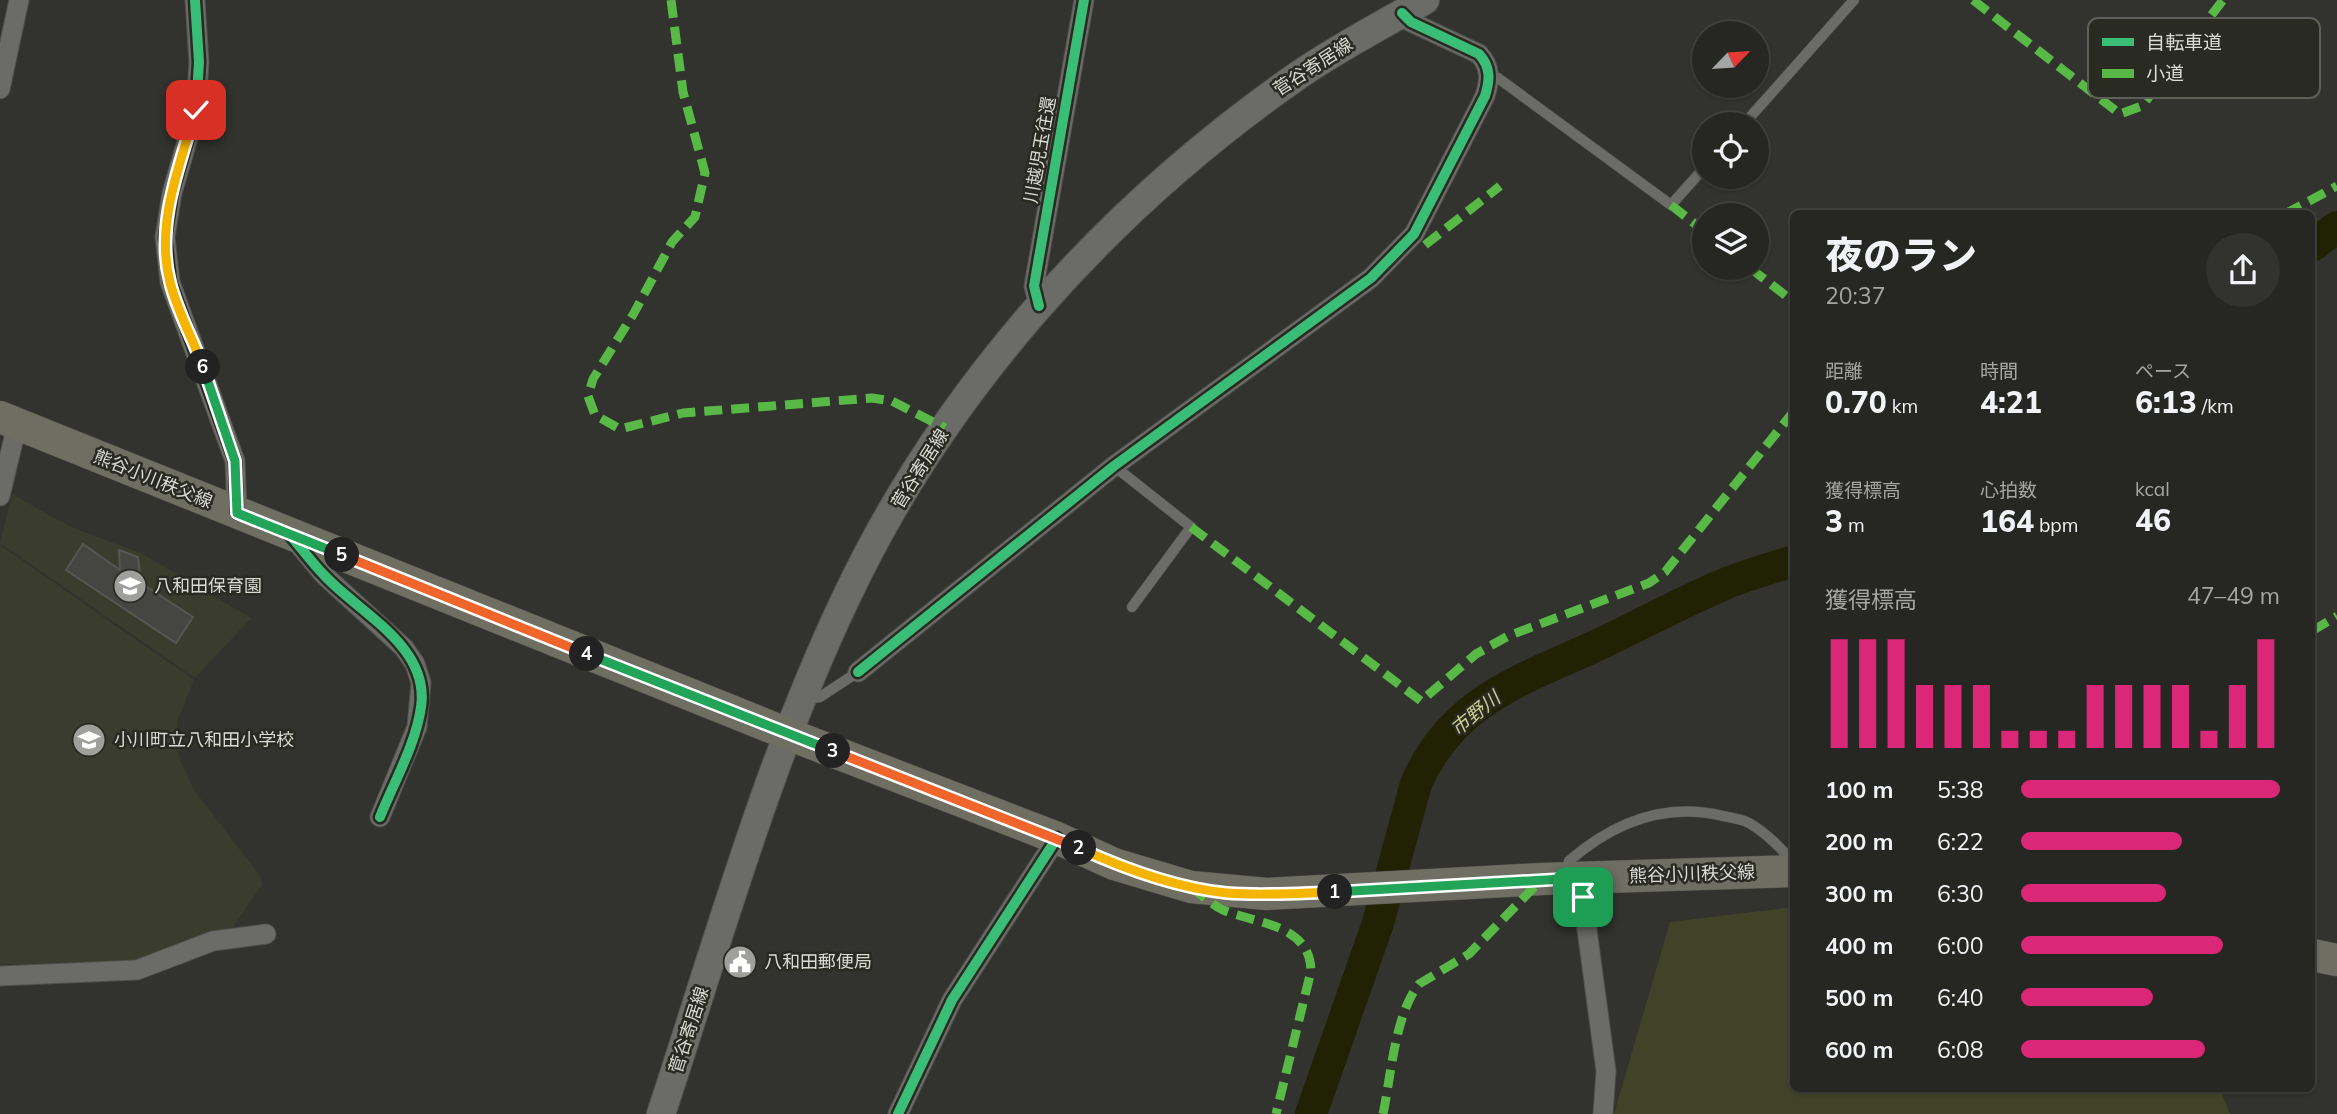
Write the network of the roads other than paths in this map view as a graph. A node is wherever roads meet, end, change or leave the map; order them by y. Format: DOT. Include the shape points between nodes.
graph roads {
  1 [pos="19,0"];
  2 [pos="195,0"];
  3 [pos="1084,0"];
  4 [pos="1854,0"];
  5 [pos="1414,7"];
  6 [pos="1489,75"];
  7 [pos="0,89"];
  8 [pos="1755,112"];
  9 [pos="1692,181"];
  10 [pos="1039,306"];
  11 [pos="9,421"];
  12 [pos="1114,466"];
  13 [pos="0,496"];
  14 [pos="237,513"];
  15 [pos="289,534"];
  16 [pos="1132,607"];
  17 [pos="858,671"];
  18 [pos="802,700"];
  19 [pos="788,734"];
  20 [pos="380,817"];
  21 [pos="1057,838"];
  22 [pos="1790,859"];
  23 [pos="1790,872"];
  24 [pos="1573,878"];
  25 [pos="266,934"];
  26 [pos="2315,956"];
  27 [pos="2337,960"];
  28 [pos="0,976"];
  29 [pos="661,1114"];
  30 [pos="898,1114"];
  31 [pos="1602,1114"];
  1 -- 7 [label="street"];
  2 -- 14 [label="street" via="196,110 172,193 165,237 170,282 235,461"];
  3 -- 10 [label="street, 川越児玉往還" via="1034,286"];
  4 -- 8 [label="lane"];
  5 -- 6 [label="street" via="1410,22 1479,54"];
  5 -- 10 [label="main road, 菅谷寄居線" via="1332,52 1239,118 1132,211"];
  6 -- 9 [label="lane" via="1671,205"];
  6 -- 12 [label="street" via="1485,96 1402,249 1371,278"];
  10 -- 18 [label="main road, 菅谷寄居線" via="945,428 898,502 846,597"];
  11 -- 13 [label="street"];
  11 -- 14 [label="main road, 熊谷小川秩父線"];
  12 -- 16 [label="lane" via="1191,527"];
  12 -- 17 [label="street"];
  14 -- 15 [label="main road, 熊谷小川秩父線"];
  15 -- 19 [label="main road, 熊谷小川秩父線"];
  15 -- 20 [label="street" via="324,576 404,648 415,664 421,694 417,727"];
  17 -- 18 [label="lane" via="820,696"];
  18 -- 19 [label="main road, 菅谷寄居線"];
  19 -- 21 [label="main road, 熊谷小川秩父線"];
  19 -- 29 [label="main road, 菅谷寄居線"];
  21 -- 24 [label="main road, 熊谷小川秩父線" via="1114,864 1227,893"];
  21 -- 30 [label="street" via="952,1000"];
  22 -- 24 [label="lane" via="1747,822 1706,812 1665,811 1611,831 1584,848 1569,861"];
  23 -- 24 [label="main road, 熊谷小川秩父線"];
  24 -- 31 [label="street" via="1606,1071"];
  25 -- 28 [label="street" via="213,941 137,970"];
  26 -- 27 [label="main road"];
}
